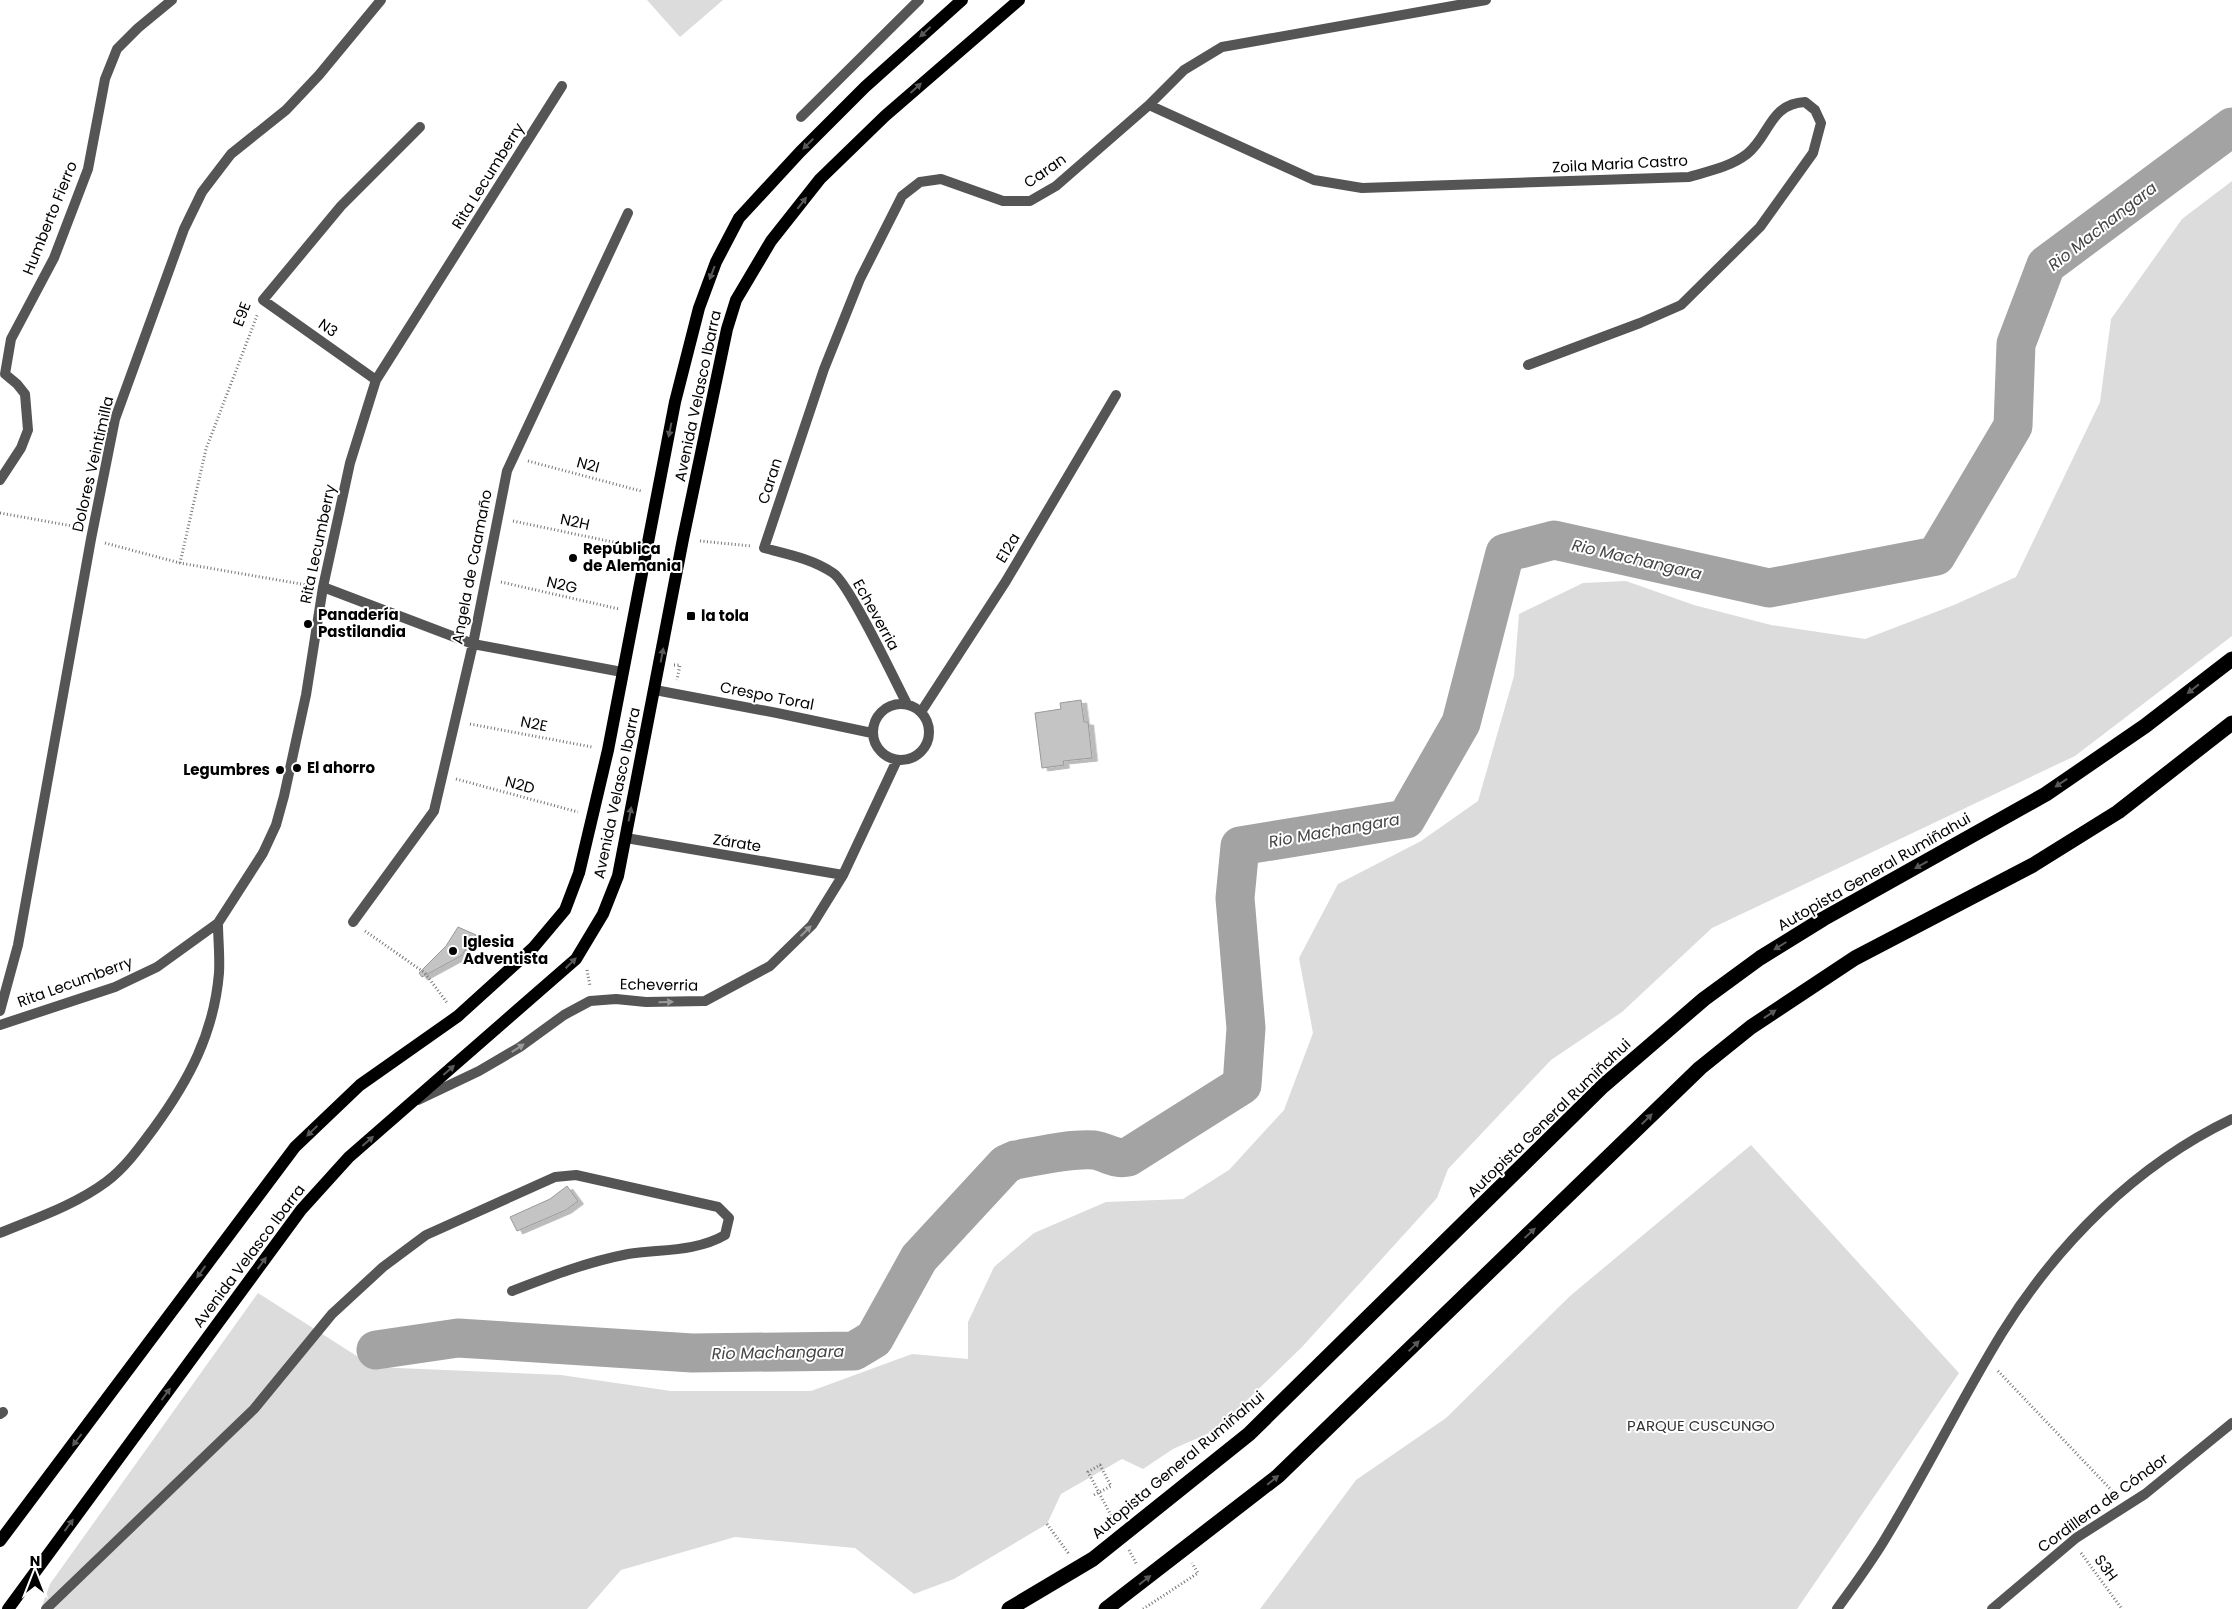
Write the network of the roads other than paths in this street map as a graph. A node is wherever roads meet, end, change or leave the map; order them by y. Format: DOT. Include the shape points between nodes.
graph roads {
  1 [pos="172,0"];
  2 [pos="380,0"];
  3 [pos="919,0"];
  4 [pos="962,0"];
  5 [pos="1019,0"];
  6 [pos="1486,0"];
  7 [pos="562,86"];
  8 [pos="1149,105"];
  9 [pos="801,117"];
  10 [pos="420,127"];
  11 [pos="628,213"];
  12 [pos="263,300"];
  13 [pos="1528,365"];
  14 [pos="2,374"];
  15 [pos="376,380"];
  16 [pos="1116,395"];
  17 [pos="0,480"];
  18 [pos="764,548"];
  19 [pos="323,587"];
  20 [pos="473,644"];
  21 [pos="2232,659"];
  22 [pos="622,672"];
  23 [pos="655,690"];
  24 [pos="907,704"];
  25 [pos="921,712"];
  26 [pos="2232,723"];
  27 [pos="872,733"];
  28 [pos="897,760"];
  29 [pos="626,838"];
  30 [pos="843,875"];
  31 [pos="353,922"];
  32 [pos="218,923"];
  33 [pos="0,1011"];
  34 [pos="0,1025"];
  35 [pos="412,1103"];
  36 [pos="2232,1119"];
  37 [pos="0,1232"];
  38 [pos="512,1291"];
  39 [pos="2232,1423"];
  40 [pos="0,1541"];
  41 [pos="11,1608"];
  42 [pos="46,1609"];
  43 [pos="1009,1609"];
  44 [pos="1106,1609"];
  45 [pos="1837,1609"];
  46 [pos="1992,1609"];
  1 -- 14 [label="street, Humberto Fierro" via="117,49 104,79 88,169 54,258 11,339"];
  2 -- 33 [label="street, Dolores Veintimilla" via="286,110 231,154 202,192 184,229 115,419 18,945"];
  3 -- 9 [label="street"];
  4 -- 22 [label="main road, Avenida Velasco Ibarra, one-way" via="865,87 800,152 739,218 716,262 699,308 675,402"];
  23 -- 5 [label="main road, Avenida Velasco Ibarra, one-way" via="683,539 727,329 736,300 771,241 820,179 892,109"];
  6 -- 8 [label="street, Caran" via="1222,47 1184,70"];
  7 -- 15 [label="street, Rita Lecumberry"];
  8 -- 13 [label="street, Zoila Maria Castro" via="1314,180 1362,188 1689,177 1727,166 1748,153 1778,112 1792,103 1805,102 1816,110 1821,124 1813,153 1760,227 1681,305"];
  8 -- 18 [label="street, Caran" via="1056,186 1030,201 1003,201 941,179 920,182 902,196 860,278 824,369"];
  10 -- 12 [label="street, E9E" via="341,206"];
  11 -- 20 [label="street, Angela de Caamaño" via="507,471"];
  12 -- 15 [label="street, N3"];
  14 -- 17 [label="street" via="25,394 28,430 21,448"];
  15 -- 19 [label="street, Rita Lecumberry" via="350,463"];
  16 -- 25 [label="street, E12a" via="1006,581"];
  18 -- 24 [label="street, Echeverria" via="809,561 835,573"];
  19 -- 20 [label="street"];
  19 -- 32 [label="street, Rita Lecumberry" via="306,695 276,825 263,853"];
  20 -- 22 [label="street"];
  20 -- 31 [label="street, Angela de Caamaño" via="434,811"];
  21 -- 43 [label="highway, Autopista General Rumiñahui, one-way" via="2145,726 2046,794 1823,919 1760,958 1704,999 1604,1086 1249,1434 1093,1559"];
  22 -- 40 [label="main road, Avenida Velasco Ibarra, one-way" via="593,816 579,873 565,910 533,948 458,1016 360,1085 295,1147"];
  23 -- 27 [label="street, Crespo Toral"];
  29 -- 23 [label="main road, Avenida Velasco Ibarra, one-way"];
  24 -- 25 [label="street"];
  24 -- 27 [label="street" via="882,710 876,717"];
  25 -- 28 [label="street" via="927,720 928,740 916,756"];
  44 -- 26 [label="highway, one-way" via="1278,1476 1700,1068 1751,1027 1855,958 2032,865 2118,812"];
  27 -- 28 [label="street" via="880,751"];
  28 -- 30 [label="street, Echeverria"];
  29 -- 30 [label="street, Zárate"];
  35 -- 29 [label="main road, Avenida Velasco Ibarra, one-way" via="576,959 604,914 618,876"];
  35 -- 30 [label="street, Echeverria, one-way" via="480,1072 590,1001 705,1001 770,966 812,925"];
  32 -- 34 [label="street, Rita Lecumberry" via="157,967 114,987"];
  32 -- 37 [label="street" via="219,972 209,1031 191,1073 164,1114 135,1154 107,1182 66,1206"];
  41 -- 35 [label="main road, Avenida Velasco Ibarra, one-way" via="301,1210 349,1157"];
  36 -- 45 [label="street" via="2202,1133 2168,1155 2100,1210 2062,1250 2003,1332 1888,1536"];
  38 -- 42 [label="street" via="583,1264 711,1243 725,1235 729,1218 718,1207 576,1175 555,1177 426,1235 382,1267 332,1314 254,1409"];
  39 -- 46 [label="street, Cordillera de Cóndor" via="2145,1494 2072,1541"];
}
